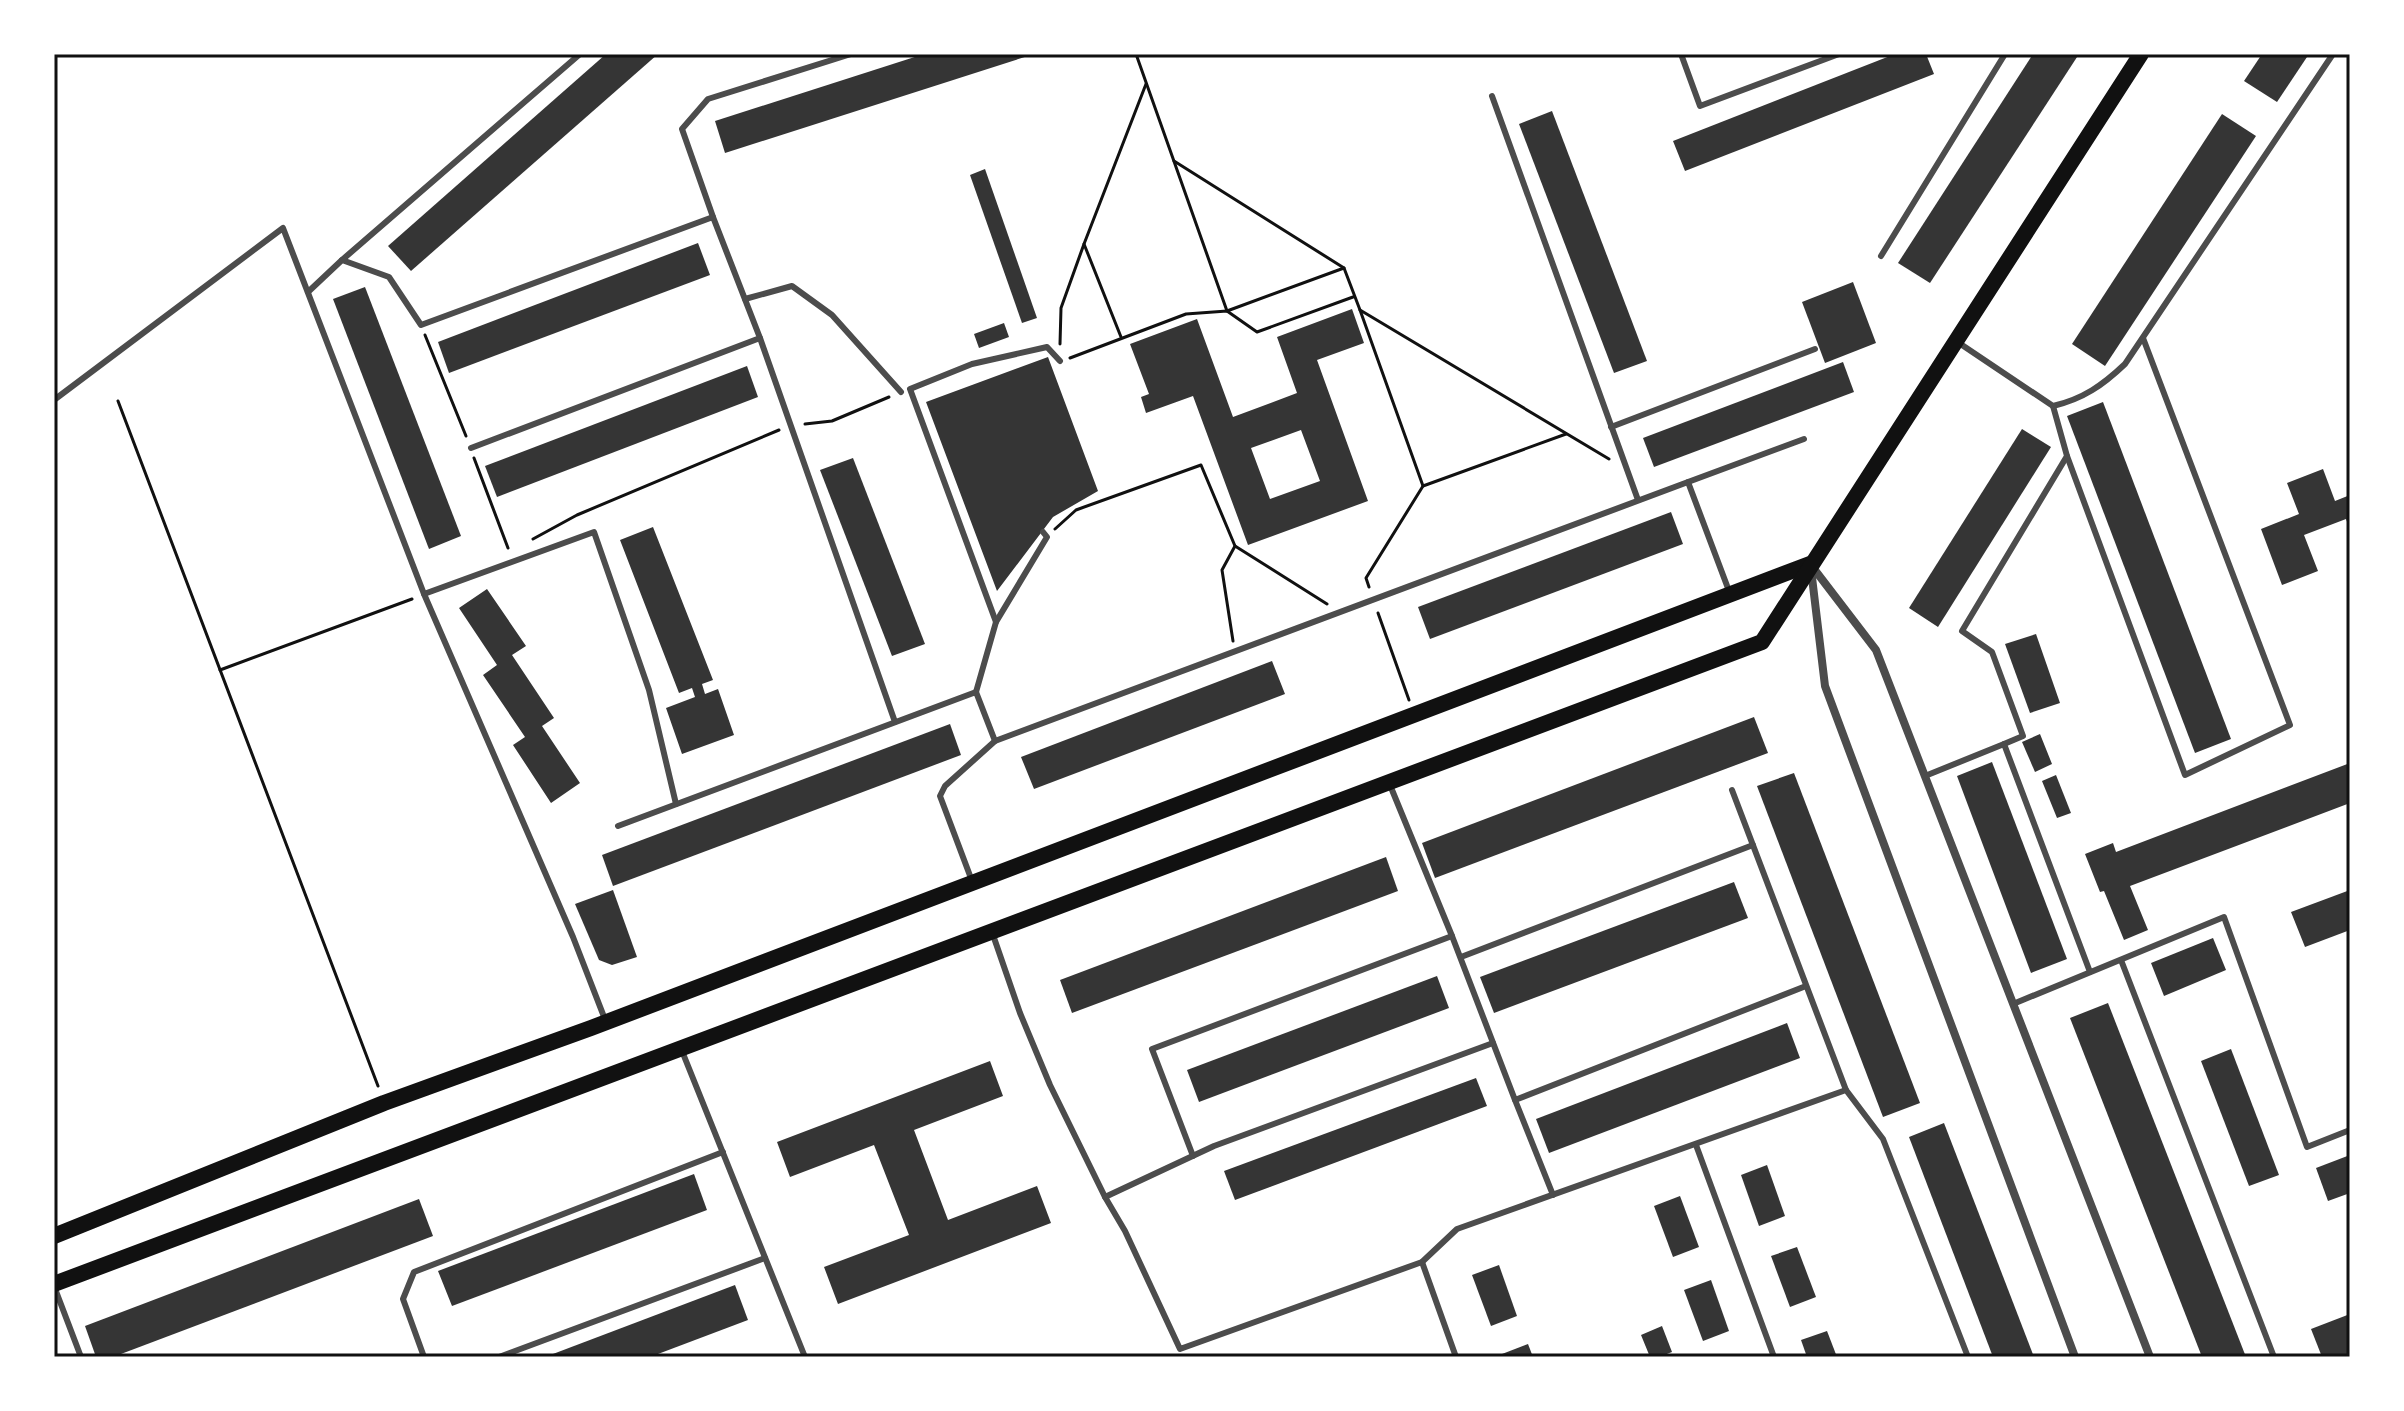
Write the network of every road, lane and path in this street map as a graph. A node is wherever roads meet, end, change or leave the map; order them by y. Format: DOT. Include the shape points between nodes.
graph roads {
  1 [pos="580,54"];
  2 [pos="851,54"];
  3 [pos="1136,54"];
  4 [pos="1681,54"];
  5 [pos="1839,54"];
  6 [pos="2005,54"];
  7 [pos="2141,54"];
  8 [pos="2333,54"];
  9 [pos="1146,84"];
  10 [pos="1492,96"];
  11 [pos="1174,161"];
  12 [pos="713,217"];
  13 [pos="1084,244"];
  14 [pos="1881,256"];
  15 [pos="342,260"];
  16 [pos="1344,268"];
  17 [pos="308,292"];
  18 [pos="1353,297"];
  19 [pos="745,299"];
  20 [pos="1360,310"];
  21 [pos="1227,311"];
  22 [pos="760,338"];
  23 [pos="1122,338"];
  24 [pos="2143,338"];
  25 [pos="1956,341"];
  26 [pos="1815,349"];
  27 [pos="1060,361"];
  28 [pos="901,392"];
  29 [pos="54,400"];
  30 [pos="118,401"];
  31 [pos="2053,406"];
  32 [pos="790,426"];
  33 [pos="1611,427"];
  34 [pos="1567,434"];
  35 [pos="1804,439"];
  36 [pos="471,448"];
  37 [pos="2067,456"];
  38 [pos="1627,470"];
  39 [pos="1688,482"];
  40 [pos="1423,486"];
  41 [pos="1638,500"];
  42 [pos="1045,534"];
  43 [pos="523,545"];
  44 [pos="1235,546"];
  45 [pos="1810,564"];
  46 [pos="424,594"];
  47 [pos="1730,595"];
  48 [pos="1373,600"];
  49 [pos="1339,612"];
  50 [pos="996,622"];
  51 [pos="1234,652"];
  52 [pos="220,670"];
  53 [pos="976,692"];
  54 [pos="1415,714"];
  55 [pos="895,722"];
  56 [pos="995,741"];
  57 [pos="2004,744"];
  58 [pos="1925,776"];
  59 [pos="1389,782"];
  60 [pos="1732,790"];
  61 [pos="676,804"];
  62 [pos="618,826"];
  63 [pos="1753,845"];
  64 [pos="973,883"];
  65 [pos="992,932"];
  66 [pos="1452,936"];
  67 [pos="1461,957"];
  68 [pos="2121,960"];
  69 [pos="2090,972"];
  70 [pos="1806,986"];
  71 [pos="2013,1004"];
  72 [pos="606,1022"];
  73 [pos="1493,1043"];
  74 [pos="681,1048"];
  75 [pos="1846,1090"];
  76 [pos="1515,1100"];
  77 [pos="384,1103"];
  78 [pos="2350,1130"];
  79 [pos="1696,1145"];
  80 [pos="723,1152"];
  81 [pos="1193,1156"];
  82 [pos="1553,1195"];
  83 [pos="1105,1197"];
  84 [pos="54,1236"];
  85 [pos="765,1258"];
  86 [pos="1422,1262"];
  87 [pos="54,1285"];
  88 [pos="1180,1349"];
  89 [pos="81,1357"];
  90 [pos="424,1357"];
  91 [pos="499,1357"];
  92 [pos="805,1357"];
  93 [pos="1184,1357"];
  94 [pos="1456,1357"];
  95 [pos="1774,1357"];
  96 [pos="1968,1357"];
  97 [pos="2075,1357"];
  98 [pos="2150,1357"];
  99 [pos="2274,1357"];
  1 -- 15 [label="lane"];
  2 -- 12 [label="lane" via="708,99 682,129"];
  3 -- 9 [label="path"];
  4 -- 5 [label="lane" via="1700,106"];
  6 -- 14 [label="lane"];
  7 -- 25 [label="main road"];
  8 -- 24 [label="lane"];
  9 -- 11 [label="path"];
  9 -- 13 [label="path"];
  10 -- 33 [label="lane"];
  11 -- 16 [label="path"];
  11 -- 21 [label="path"];
  12 -- 15 [label="lane" via="421,325 389,277"];
  12 -- 19 [label="lane"];
  13 -- 23 [label="path"];
  13 -- 27 [label="path" via="1061,308"];
  15 -- 17 [label="lane"];
  16 -- 18 [label="path"];
  16 -- 21 [label="path"];
  17 -- 29 [label="lane" via="283,228"];
  17 -- 46 [label="lane"];
  18 -- 20 [label="path"];
  18 -- 21 [label="path" via="1257,332"];
  19 -- 22 [label="lane"];
  19 -- 28 [label="lane" via="792,286 832,315"];
  20 -- 34 [label="path"];
  20 -- 40 [label="path"];
  21 -- 23 [label="path" via="1186,314"];
  22 -- 32 [label="lane"];
  22 -- 36 [label="lane"];
  23 -- 27 [label="path"];
  24 -- 31 [label="lane" via="2103,385"];
  24 -- 37 [label="lane" via="2290,725 2185,775"];
  25 -- 31 [label="lane"];
  25 -- 45 [label="main road"];
  26 -- 33 [label="lane"];
  27 -- 50 [label="lane" via="1047,347 972,364 910,389"];
  28 -- 32 [label="path" via="832,421"];
  30 -- 52 [label="path"];
  31 -- 37 [label="lane"];
  32 -- 43 [label="path" via="577,515"];
  32 -- 55 [label="lane"];
  33 -- 38 [label="lane"];
  34 -- 38 [label="path"];
  34 -- 40 [label="path"];
  35 -- 39 [label="lane"];
  37 -- 57 [label="lane" via="1962,631 1992,652 2023,736"];
  38 -- 41 [label="lane"];
  39 -- 41 [label="lane"];
  39 -- 47 [label="lane"];
  40 -- 48 [label="path" via="1366,578"];
  41 -- 48 [label="lane"];
  42 -- 44 [label="path" via="1076,510 1201,465"];
  42 -- 50 [label="lane"];
  44 -- 49 [label="path"];
  44 -- 51 [label="path" via="1222,570"];
  45 -- 47 [label="main road"];
  45 -- 58 [label="street" via="1876,650"];
  45 -- 59 [label="main road" via="1762,642"];
  45 -- 97 [label="street" via="1825,686"];
  46 -- 52 [label="path"];
  46 -- 61 [label="lane" via="594,532 649,690"];
  46 -- 72 [label="lane"];
  47 -- 54 [label="main road"];
  48 -- 49 [label="lane"];
  48 -- 54 [label="path"];
  49 -- 51 [label="lane"];
  50 -- 53 [label="lane"];
  51 -- 56 [label="lane"];
  52 -- 77 [label="path"];
  53 -- 55 [label="lane"];
  53 -- 56 [label="lane"];
  54 -- 64 [label="main road"];
  55 -- 61 [label="lane"];
  56 -- 64 [label="lane" via="940,796"];
  57 -- 58 [label="lane"];
  57 -- 69 [label="lane"];
  58 -- 71 [label="street"];
  59 -- 65 [label="main road"];
  59 -- 66 [label="lane"];
  60 -- 63 [label="lane"];
  61 -- 62 [label="lane"];
  63 -- 67 [label="lane"];
  63 -- 70 [label="lane"];
  64 -- 72 [label="main road"];
  65 -- 74 [label="main road"];
  65 -- 83 [label="lane" via="1050,1085"];
  66 -- 67 [label="lane"];
  66 -- 81 [label="lane" via="1152,1049"];
  67 -- 73 [label="lane"];
  68 -- 69 [label="lane"];
  68 -- 78 [label="lane" via="2224,917 2307,1147"];
  68 -- 99 [label="lane"];
  69 -- 71 [label="lane"];
  70 -- 75 [label="lane"];
  70 -- 76 [label="lane"];
  71 -- 98 [label="street"];
  72 -- 77 [label="main road"];
  73 -- 76 [label="lane"];
  73 -- 81 [label="lane"];
  74 -- 80 [label="lane"];
  74 -- 87 [label="main road"];
  75 -- 79 [label="lane"];
  75 -- 96 [label="lane" via="1883,1139"];
  76 -- 82 [label="lane"];
  77 -- 84 [label="main road"];
  79 -- 82 [label="lane"];
  79 -- 95 [label="lane"];
  80 -- 85 [label="lane"];
  80 -- 90 [label="lane" via="414,1272 403,1299"];
  81 -- 83 [label="lane"];
  82 -- 86 [label="lane" via="1457,1229"];
  83 -- 88 [label="lane"];
  85 -- 91 [label="lane"];
  85 -- 92 [label="lane"];
  86 -- 88 [label="lane"];
  86 -- 94 [label="lane"];
  87 -- 89 [label="lane"];
  88 -- 93 [label="lane"];
}
